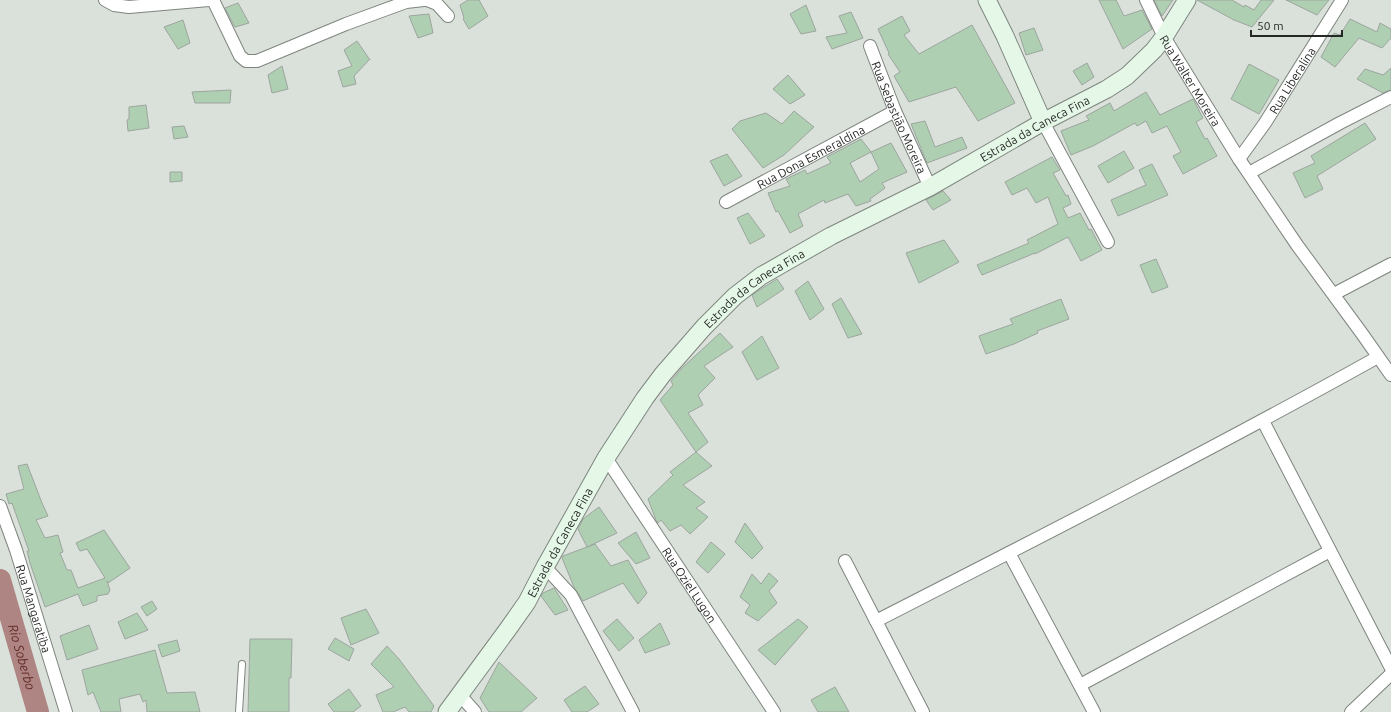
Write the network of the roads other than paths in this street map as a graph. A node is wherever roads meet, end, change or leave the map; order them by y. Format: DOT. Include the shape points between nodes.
graph roads {
  1 [pos="105,0"];
  2 [pos="210,0"];
  3 [pos="213,0"];
  4 [pos="424,0"];
  5 [pos="427,0"];
  6 [pos="987,0"];
  7 [pos="1146,0"];
  8 [pos="1187,0"];
  9 [pos="1342,0"];
  10 [pos="448,16"];
  11 [pos="1164,37"];
  12 [pos="870,46"];
  13 [pos="1391,97"];
  14 [pos="895,111"];
  15 [pos="1043,122"];
  16 [pos="1239,159"];
  17 [pos="1249,173"];
  18 [pos="930,187"];
  19 [pos="726,202"];
  20 [pos="1108,242"];
  21 [pos="1391,264"];
  22 [pos="1334,294"];
  23 [pos="1378,357"];
  24 [pos="1391,375"];
  25 [pos="1264,421"];
  26 [pos="606,458"];
  27 [pos="0,506"];
  28 [pos="1330,551"];
  29 [pos="1009,553"];
  30 [pos="845,561"];
  31 [pos="545,567"];
  32 [pos="876,621"];
  33 [pos="242,664"];
  34 [pos="1391,668"];
  35 [pos="1391,674"];
  36 [pos="1080,685"];
  37 [pos="460,695"];
  38 [pos="66,712"];
  39 [pos="239,712"];
  40 [pos="447,712"];
  41 [pos="475,712"];
  42 [pos="632,712"];
  43 [pos="774,712"];
  44 [pos="923,712"];
  45 [pos="1094,712"];
  46 [pos="1351,712"];
  1 -- 2 [label="street" via="114,5 129,7"];
  3 -- 4 [label="street" via="240,56 246,61 258,61 406,2"];
  5 -- 10 [label="street" via="437,4"];
  6 -- 15 [label="street"];
  7 -- 11 [label="street, Rua Walter Moreira"];
  8 -- 11 [label="street, Estrada da Caneca Fina"];
  9 -- 16 [label="street, Rua Liberalina" via="1265,123"];
  11 -- 15 [label="street, Estrada da Caneca Fina" via="1128,76"];
  11 -- 16 [label="street, Rua Walter Moreira"];
  12 -- 14 [label="street, Rua Sebastião Moreira"];
  13 -- 17 [label="street"];
  14 -- 18 [label="street, Rua Sebastião Moreira"];
  14 -- 19 [label="street, Rua Dona Esmeraldina"];
  15 -- 18 [label="street, Estrada da Caneca Fina"];
  15 -- 20 [label="street"];
  16 -- 17 [label="street, Rua Walter Moreira"];
  17 -- 22 [label="street, Rua Walter Moreira" via="1297,245"];
  18 -- 26 [label="street, Estrada da Caneca Fina" via="831,236 748,285 704,328 663,374"];
  21 -- 22 [label="street"];
  22 -- 23 [label="street, Rua Walter Moreira"];
  23 -- 24 [label="street, Rua Walter Moreira"];
  23 -- 25 [label="street"];
  25 -- 28 [label="street"];
  25 -- 29 [label="street"];
  26 -- 31 [label="street, Estrada da Caneca Fina"];
  26 -- 43 [label="street, Rua Oziel Lugon"];
  27 -- 38 [label="street, Rua Mangaratiba"];
  28 -- 34 [label="street"];
  28 -- 36 [label="street"];
  29 -- 32 [label="street"];
  29 -- 36 [label="street"];
  30 -- 32 [label="street"];
  31 -- 37 [label="street, Estrada da Caneca Fina" via="523,607"];
  31 -- 42 [label="street" via="571,595"];
  32 -- 44 [label="street"];
  33 -- 39 [label="lane"];
  35 -- 46 [label="street"];
  36 -- 45 [label="street"];
  37 -- 40 [label="street, Estrada da Caneca Fina"];
  37 -- 41 [label="street"];
}
